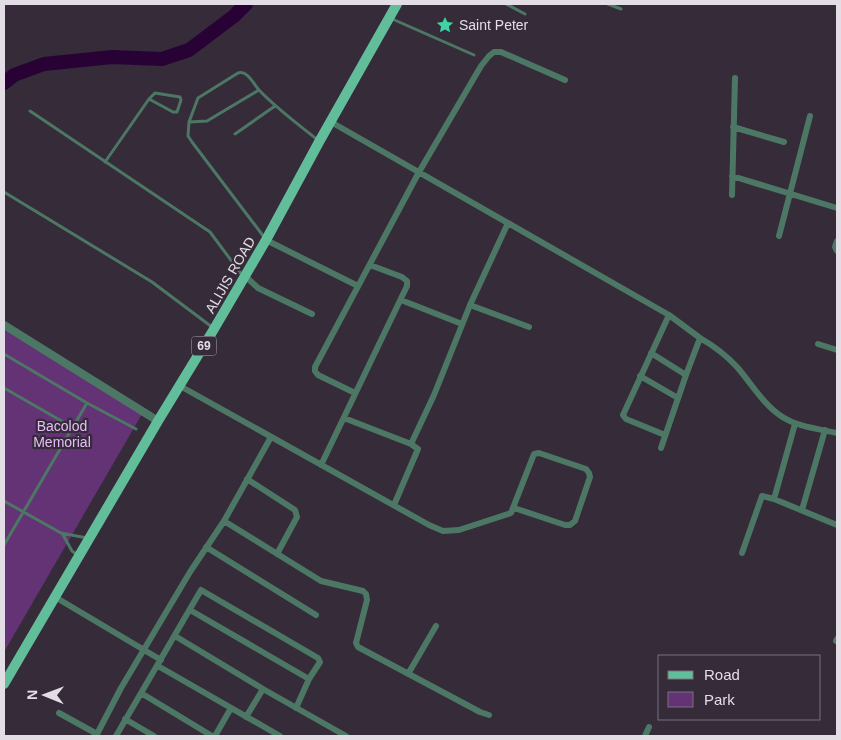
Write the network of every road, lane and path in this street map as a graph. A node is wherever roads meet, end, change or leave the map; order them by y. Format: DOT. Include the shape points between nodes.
graph roads {
  1 [pos="398,4"];
  2 [pos="506,4"];
  3 [pos="608,4"];
  4 [pos="621,9"];
  5 [pos="525,14"];
  6 [pos="390,18"];
  7 [pos="474,55"];
  8 [pos="735,78"];
  9 [pos="565,80"];
  10 [pos="259,90"];
  11 [pos="149,100"];
  12 [pos="275,106"];
  13 [pos="30,110"];
  14 [pos="810,116"];
  15 [pos="189,122"];
  16 [pos="331,122"];
  17 [pos="733,127"];
  18 [pos="236,134"];
  19 [pos="319,142"];
  20 [pos="784,142"];
  21 [pos="105,162"];
  22 [pos="419,172"];
  23 [pos="732,176"];
  24 [pos="4,192"];
  25 [pos="790,194"];
  26 [pos="732,195"];
  27 [pos="837,208"];
  28 [pos="508,223"];
  29 [pos="779,236"];
  30 [pos="266,240"];
  31 [pos="837,241"];
  32 [pos="837,251"];
  33 [pos="370,264"];
  34 [pos="245,277"];
  35 [pos="358,286"];
  36 [pos="400,300"];
  37 [pos="470,305"];
  38 [pos="312,314"];
  39 [pos="669,315"];
  40 [pos="462,324"];
  41 [pos="4,325"];
  42 [pos="529,327"];
  43 [pos="214,329"];
  44 [pos="700,338"];
  45 [pos="818,344"];
  46 [pos="837,350"];
  47 [pos="651,353"];
  48 [pos="4,354"];
  49 [pos="686,375"];
  50 [pos="640,376"];
  51 [pos="180,386"];
  52 [pos="4,388"];
  53 [pos="355,393"];
  54 [pos="678,398"];
  55 [pos="87,403"];
  56 [pos="344,418"];
  57 [pos="158,421"];
  58 [pos="795,424"];
  59 [pos="72,427"];
  60 [pos="136,429"];
  61 [pos="825,430"];
  62 [pos="837,433"];
  63 [pos="665,435"];
  64 [pos="271,437"];
  65 [pos="411,444"];
  66 [pos="661,448"];
  67 [pos="321,465"];
  68 [pos="247,479"];
  69 [pos="774,499"];
  70 [pos="4,501"];
  71 [pos="394,505"];
  72 [pos="514,508"];
  73 [pos="802,510"];
  74 [pos="24,511"];
  75 [pos="224,521"];
  76 [pos="837,525"];
  77 [pos="61,533"];
  78 [pos="88,538"];
  79 [pos="4,543"];
  80 [pos="206,547"];
  81 [pos="742,552"];
  82 [pos="277,554"];
  83 [pos="78,556"];
  84 [pos="55,597"];
  85 [pos="190,610"];
  86 [pos="316,615"];
  87 [pos="436,626"];
  88 [pos="176,636"];
  89 [pos="144,650"];
  90 [pos="159,663"];
  91 [pos="408,674"];
  92 [pos="309,679"];
  93 [pos="4,684"];
  94 [pos="262,689"];
  95 [pos="141,693"];
  96 [pos="232,708"];
  97 [pos="296,708"];
  98 [pos="58,713"];
  99 [pos="489,716"];
  100 [pos="246,717"];
  101 [pos="126,719"];
  102 [pos="649,727"];
  103 [pos="96,735"];
  104 [pos="116,736"];
  105 [pos="154,736"];
  106 [pos="214,736"];
  107 [pos="280,736"];
  108 [pos="346,736"];
  109 [pos="645,736"];
  1 -- 6 [label="main road, ALIJIS ROAD / 69"];
  2 -- 5 [label="lane"];
  3 -- 4 [label="lane"];
  6 -- 7 [label="lane"];
  6 -- 16 [label="main road, ALIJIS ROAD / 69"];
  8 -- 17 [label="street"];
  9 -- 22 [label="street" via="501,52 494,52 481,66"];
  10 -- 12 [label="lane"];
  10 -- 15 [label="lane" via="207,121"];
  10 -- 15 [label="lane" via="242,71 198,98"];
  11 -- 11 [label="lane" via="155,93 180,97 181,100 177,112"];
  11 -- 21 [label="lane"];
  12 -- 18 [label="lane"];
  12 -- 19 [label="lane"];
  13 -- 21 [label="lane"];
  14 -- 25 [label="street"];
  15 -- 30 [label="lane" via="188,136"];
  16 -- 19 [label="main road, ALIJIS ROAD / 69"];
  16 -- 22 [label="street"];
  17 -- 20 [label="street"];
  17 -- 23 [label="street"];
  19 -- 30 [label="main road, ALIJIS ROAD / 69"];
  21 -- 34 [label="lane" via="210,232"];
  22 -- 28 [label="street"];
  22 -- 33 [label="street"];
  23 -- 25 [label="street"];
  23 -- 26 [label="street"];
  24 -- 43 [label="lane" via="152,282"];
  25 -- 27 [label="street"];
  25 -- 29 [label="street"];
  28 -- 37 [label="street"];
  28 -- 39 [label="street"];
  30 -- 34 [label="main road, ALIJIS ROAD / 69"];
  30 -- 35 [label="street"];
  31 -- 32 [label="street"];
  33 -- 35 [label="street"];
  33 -- 36 [label="street" via="406,281"];
  34 -- 38 [label="street" via="258,288"];
  34 -- 43 [label="main road, ALIJIS ROAD / 69"];
  35 -- 53 [label="street" via="315,366 318,375"];
  36 -- 40 [label="street"];
  36 -- 53 [label="street"];
  37 -- 40 [label="street"];
  37 -- 42 [label="street"];
  39 -- 44 [label="street"];
  39 -- 47 [label="street"];
  40 -- 65 [label="street"];
  41 -- 57 [label="street"];
  43 -- 51 [label="main road, ALIJIS ROAD / 69"];
  44 -- 49 [label="street"];
  44 -- 58 [label="street" via="716,347 767,403"];
  45 -- 46 [label="street"];
  47 -- 49 [label="street"];
  47 -- 50 [label="street"];
  48 -- 55 [label="lane"];
  49 -- 54 [label="street"];
  50 -- 54 [label="street"];
  50 -- 63 [label="street" via="623,415 626,420"];
  51 -- 57 [label="main road, ALIJIS ROAD / 69"];
  51 -- 64 [label="street"];
  52 -- 59 [label="lane"];
  53 -- 56 [label="street"];
  54 -- 63 [label="street"];
  55 -- 59 [label="lane"];
  55 -- 60 [label="lane"];
  56 -- 65 [label="street"];
  56 -- 67 [label="street"];
  57 -- 78 [label="main road, ALIJIS ROAD / 69"];
  58 -- 61 [label="street"];
  58 -- 69 [label="street"];
  59 -- 74 [label="lane"];
  61 -- 62 [label="street"];
  61 -- 73 [label="street"];
  63 -- 66 [label="street"];
  64 -- 67 [label="street"];
  64 -- 68 [label="street"];
  65 -- 71 [label="street" via="418,449 417,454"];
  67 -- 71 [label="street"];
  68 -- 75 [label="street"];
  68 -- 82 [label="street" via="297,513"];
  69 -- 73 [label="street"];
  69 -- 81 [label="street" via="761,498"];
  70 -- 74 [label="lane"];
  71 -- 72 [label="street" via="442,531 459,530 506,516"];
  72 -- 72 [label="street" via="534,454 539,453 590,473 575,521 570,525"];
  73 -- 76 [label="street"];
  74 -- 77 [label="lane"];
  74 -- 79 [label="lane"];
  75 -- 80 [label="street"];
  75 -- 82 [label="street"];
  77 -- 78 [label="lane"];
  77 -- 83 [label="lane"];
  78 -- 83 [label="main road, ALIJIS ROAD / 69"];
  80 -- 86 [label="street"];
  80 -- 89 [label="street"];
  82 -- 91 [label="street" via="321,581 363,591 367,600 356,643 358,647"];
  83 -- 84 [label="main road, ALIJIS ROAD / 69"];
  84 -- 89 [label="street"];
  84 -- 93 [label="main road, ALIJIS ROAD / 69"];
  85 -- 88 [label="street"];
  85 -- 92 [label="street"];
  85 -- 92 [label="street" via="201,590 205,591 318,658 319,666"];
  87 -- 91 [label="street"];
  88 -- 90 [label="street"];
  88 -- 94 [label="street"];
  89 -- 90 [label="street"];
  89 -- 103 [label="street"];
  90 -- 95 [label="street"];
  90 -- 96 [label="street"];
  91 -- 99 [label="street"];
  92 -- 97 [label="street"];
  94 -- 97 [label="street"];
  94 -- 100 [label="street"];
  95 -- 101 [label="street"];
  95 -- 106 [label="street"];
  96 -- 100 [label="street"];
  96 -- 106 [label="street"];
  97 -- 108 [label="street"];
  98 -- 103 [label="street"];
  100 -- 107 [label="street"];
  101 -- 104 [label="street"];
  101 -- 105 [label="street"];
  102 -- 109 [label="street"];
}
